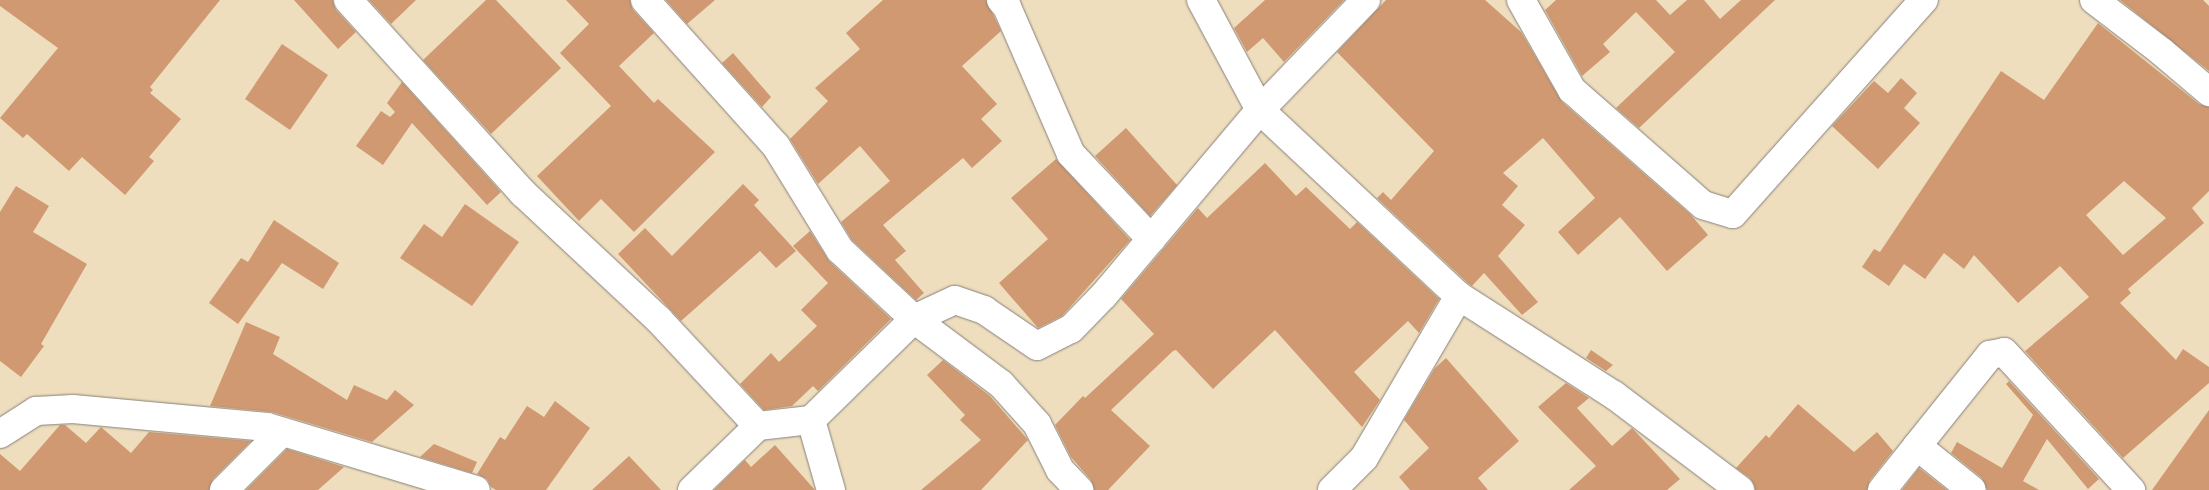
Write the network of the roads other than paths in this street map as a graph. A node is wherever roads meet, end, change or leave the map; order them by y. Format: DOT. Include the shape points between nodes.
graph roads {
  1 [pos="348,0"];
  2 [pos="645,0"];
  3 [pos="1001,0"];
  4 [pos="1201,0"];
  5 [pos="1366,0"];
  6 [pos="1521,0"];
  7 [pos="1924,0"];
  8 [pos="2094,0"];
  9 [pos="2209,92"];
  10 [pos="1260,110"];
  11 [pos="1151,239"];
  12 [pos="1459,296"];
  13 [pos="914,319"];
  14 [pos="811,420"];
  15 [pos="758,426"];
  16 [pos="282,432"];
  17 [pos="0,434"];
  18 [pos="1917,446"];
  19 [pos="224,490"];
  20 [pos="476,490"];
  21 [pos="692,490"];
  22 [pos="831,490"];
  23 [pos="1079,490"];
  24 [pos="1332,490"];
  25 [pos="1740,490"];
  26 [pos="1882,490"];
  27 [pos="1972,490"];
  28 [pos="2130,490"];
  1 -- 15 [label="street" via="523,193 659,320"];
  2 -- 13 [label="street" via="776,146 840,250"];
  3 -- 11 [label="street" via="1007,7 1071,154"];
  4 -- 10 [label="street"];
  5 -- 10 [label="street"];
  6 -- 7 [label="street" via="1572,90 1704,205 1733,214"];
  8 -- 9 [label="street"];
  10 -- 11 [label="street"];
  10 -- 12 [label="street"];
  11 -- 13 [label="street" via="1070,329 1037,346 984,310 955,300"];
  12 -- 24 [label="street" via="1364,458"];
  12 -- 25 [label="street" via="1614,395"];
  13 -- 14 [label="street"];
  13 -- 23 [label="street" via="1001,384 1037,424 1060,470"];
  14 -- 15 [label="street"];
  14 -- 22 [label="street"];
  15 -- 21 [label="street"];
  16 -- 17 [label="street" via="267,427 73,409 36,410"];
  16 -- 19 [label="street"];
  16 -- 20 [label="street"];
  18 -- 26 [label="street"];
  18 -- 27 [label="street"];
  18 -- 28 [label="street" via="1990,355 2004,352"];
}
